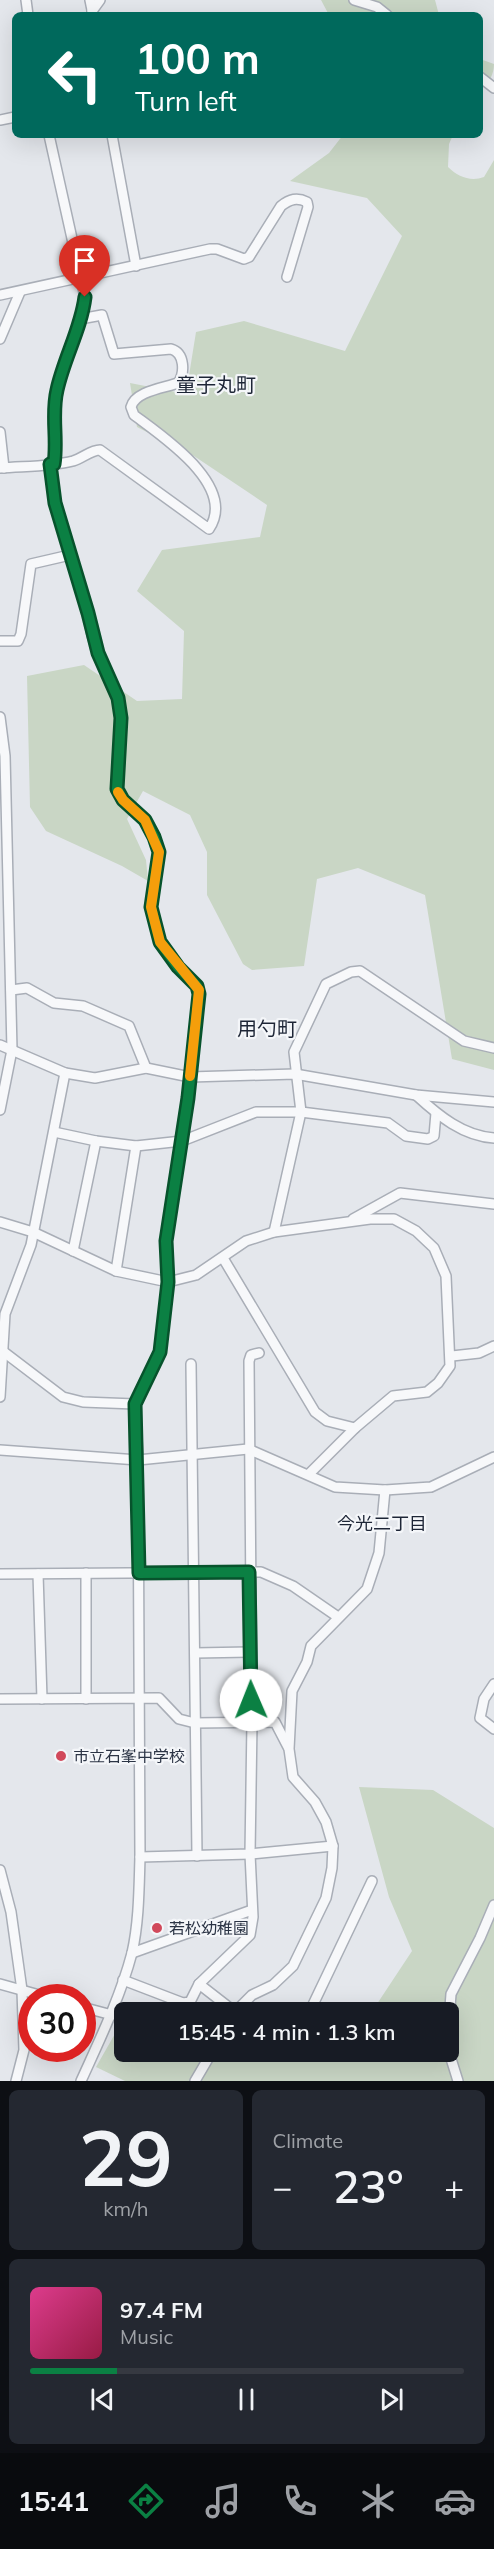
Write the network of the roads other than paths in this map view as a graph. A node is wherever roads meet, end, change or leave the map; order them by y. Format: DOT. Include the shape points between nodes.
graph roads {
  1 [pos="354,0"];
  2 [pos="383,12"];
  3 [pos="50,138"];
  4 [pos="113,138"];
  5 [pos="136,266"];
  6 [pos="287,277"];
  7 [pos="82,278"];
  8 [pos="20,292"];
  9 [pos="0,295"];
  10 [pos="80,319"];
  11 [pos="0,339"];
  12 [pos="0,432"];
  13 [pos="52,464"];
  14 [pos="2,468"];
  15 [pos="70,555"];
  16 [pos="0,641"];
  17 [pos="0,717"];
  18 [pos="3,756"];
  19 [pos="0,940"];
  20 [pos="11,943"];
  21 [pos="11,990"];
  22 [pos="0,1045"];
  23 [pos="494,1048"];
  24 [pos="12,1050"];
  25 [pos="146,1068"];
  26 [pos="65,1073"];
  27 [pos="295,1074"];
  28 [pos="190,1077"];
  29 [pos="416,1095"];
  30 [pos="494,1102"];
  31 [pos="0,1110"];
  32 [pos="301,1112"];
  33 [pos="436,1113"];
  34 [pos="54,1132"];
  35 [pos="494,1138"];
  36 [pos="96,1141"];
  37 [pos="182,1141"];
  38 [pos="136,1146"];
  39 [pos="494,1204"];
  40 [pos="348,1221"];
  41 [pos="0,1222"];
  42 [pos="33,1232"];
  43 [pos="274,1232"];
  44 [pos="73,1251"];
  45 [pos="223,1258"];
  46 [pos="116,1270"];
  47 [pos="168,1282"];
  48 [pos="494,1346"];
  49 [pos="1,1349"];
  50 [pos="259,1353"];
  51 [pos="452,1356"];
  52 [pos="191,1364"];
  53 [pos="0,1397"];
  54 [pos="135,1404"];
  55 [pos="355,1428"];
  56 [pos="248,1449"];
  57 [pos="0,1450"];
  58 [pos="192,1453"];
  59 [pos="494,1457"];
  60 [pos="138,1460"];
  61 [pos="309,1474"];
  62 [pos="385,1490"];
  63 [pos="195,1572"];
  64 [pos="249,1572"];
  65 [pos="86,1573"];
  66 [pos="139,1573"];
  67 [pos="0,1574"];
  68 [pos="38,1574"];
  69 [pos="338,1617"];
  70 [pos="250,1652"];
  71 [pos="195,1653"];
  72 [pos="494,1684"];
  73 [pos="0,1699"];
  74 [pos="42,1699"];
  75 [pos="86,1700"];
  76 [pos="139,1700"];
  77 [pos="252,1722"];
  78 [pos="195,1723"];
  79 [pos="494,1729"];
  80 [pos="289,1749"];
  81 [pos="333,1846"];
  82 [pos="250,1854"];
  83 [pos="196,1856"];
  84 [pos="140,1857"];
  85 [pos="0,1870"];
  86 [pos="372,1881"];
  87 [pos="494,1905"];
  88 [pos="252,1910"];
  89 [pos="132,1953"];
  90 [pos="123,1980"];
  91 [pos="0,1984"];
  92 [pos="21,1984"];
  93 [pos="199,1984"];
  94 [pos="18,1989"];
  95 [pos="221,2002"];
  96 [pos="245,2002"];
  97 [pos="314,2002"];
  98 [pos="450,2002"];
  99 [pos="96,2011"];
  100 [pos="112,2015"];
  101 [pos="21,2062"];
  102 [pos="206,2062"];
  103 [pos="452,2062"];
  104 [pos="16,2081"];
  105 [pos="81,2081"];
  106 [pos="195,2081"];
  107 [pos="458,2081"];
  1 -- 2 [label="street"];
  3 -- 7 [label="street"];
  4 -- 5 [label="street"];
  5 -- 6 [label="street" via="210,249 249,257 281,206 298,198 307,202 308,207"];
  5 -- 7 [label="street"];
  7 -- 8 [label="street"];
  7 -- 10 [label="street" via="85,297"];
  8 -- 9 [label="street"];
  8 -- 11 [label="street"];
  10 -- 13 [label="street" via="57,388 53,412 56,452"];
  10 -- 13 [label="street" via="102,315 114,354 171,349 181,355 183,370 178,383 144,394 131,407 134,415 199,469 214,502 213,520 208,529 100,450 84,458"];
  12 -- 14 [label="street"];
  13 -- 14 [label="street"];
  13 -- 15 [label="street" via="55,503"];
  15 -- 16 [label="street" via="31,564 21,634 18,641"];
  15 -- 28 [label="street" via="98,653 118,698 121,718 117,789 145,820 159,852 151,907 160,942 199,990"];
  17 -- 18 [label="street"];
  18 -- 20 [label="street"];
  19 -- 20 [label="street"];
  20 -- 21 [label="street"];
  21 -- 24 [label="street"];
  21 -- 25 [label="street" via="27,988 54,1003 83,1006 129,1026"];
  22 -- 24 [label="street"];
  23 -- 27 [label="street" via="464,1041 360,971 351,972 322,990 294,1052"];
  24 -- 26 [label="street"];
  24 -- 31 [label="street"];
  25 -- 26 [label="street" via="96,1078"];
  25 -- 28 [label="street"];
  26 -- 34 [label="street"];
  27 -- 28 [label="street"];
  27 -- 29 [label="street"];
  27 -- 32 [label="street"];
  28 -- 37 [label="street"];
  29 -- 30 [label="street"];
  29 -- 33 [label="street"];
  32 -- 33 [label="street" via="388,1123 406,1136 428,1139 435,1136"];
  32 -- 37 [label="street" via="256,1112"];
  32 -- 43 [label="street"];
  33 -- 35 [label="street" via="471,1133"];
  34 -- 36 [label="street"];
  34 -- 42 [label="street"];
  36 -- 38 [label="street"];
  36 -- 44 [label="street"];
  37 -- 38 [label="street"];
  37 -- 47 [label="street" via="166,1241"];
  38 -- 46 [label="street"];
  39 -- 40 [label="street" via="400,1193"];
  40 -- 43 [label="street"];
  40 -- 51 [label="street" via="394,1219 416,1231 434,1248 446,1276"];
  41 -- 42 [label="street"];
  42 -- 44 [label="street"];
  42 -- 49 [label="street" via="4,1314"];
  43 -- 45 [label="street" via="246,1241"];
  44 -- 46 [label="street"];
  45 -- 47 [label="street" via="196,1275"];
  45 -- 55 [label="street" via="315,1412 327,1421"];
  46 -- 47 [label="street"];
  47 -- 54 [label="street" via="160,1352"];
  48 -- 51 [label="street" via="479,1353"];
  49 -- 53 [label="street"];
  49 -- 54 [label="street" via="63,1397 83,1402"];
  50 -- 56 [label="street" via="251,1355 249,1361"];
  51 -- 55 [label="street" via="450,1366 427,1392 393,1396"];
  52 -- 58 [label="street"];
  54 -- 60 [label="street"];
  55 -- 61 [label="street"];
  56 -- 58 [label="street"];
  56 -- 61 [label="street"];
  56 -- 64 [label="street"];
  57 -- 60 [label="street"];
  58 -- 60 [label="street"];
  58 -- 63 [label="street"];
  59 -- 62 [label="street" via="431,1487"];
  60 -- 66 [label="street"];
  61 -- 62 [label="street" via="335,1487"];
  62 -- 69 [label="street" via="379,1553 372,1579"];
  63 -- 64 [label="street"];
  63 -- 66 [label="street"];
  63 -- 71 [label="street"];
  64 -- 69 [label="street" via="284,1581"];
  64 -- 70 [label="street"];
  65 -- 66 [label="street"];
  65 -- 68 [label="street"];
  65 -- 75 [label="street"];
  66 -- 76 [label="street"];
  67 -- 68 [label="street"];
  68 -- 74 [label="street"];
  69 -- 80 [label="street" via="311,1646 292,1691"];
  70 -- 71 [label="street"];
  70 -- 77 [label="street"];
  71 -- 78 [label="street"];
  72 -- 79 [label="street" via="484,1699 480,1718"];
  73 -- 74 [label="street"];
  74 -- 75 [label="street"];
  75 -- 76 [label="street"];
  76 -- 78 [label="street" via="159,1698 179,1719"];
  76 -- 84 [label="street"];
  77 -- 78 [label="street"];
  77 -- 80 [label="street" via="275,1722"];
  77 -- 82 [label="street"];
  78 -- 83 [label="street"];
  80 -- 81 [label="street" via="293,1777 315,1802"];
  81 -- 82 [label="street"];
  81 -- 96 [label="street" via="326,1898 293,1965 273,1985"];
  82 -- 83 [label="street"];
  82 -- 88 [label="street"];
  83 -- 84 [label="street"];
  84 -- 89 [label="street"];
  85 -- 92 [label="street" via="11,1912"];
  86 -- 97 [label="street"];
  87 -- 98 [label="street"];
  88 -- 89 [label="street"];
  88 -- 93 [label="street" via="250,1935"];
  89 -- 90 [label="street"];
  90 -- 93 [label="street" via="183,2003 190,2002"];
  90 -- 100 [label="street"];
  91 -- 94 [label="street"];
  93 -- 95 [label="street"];
  99 -- 100 [label="street"];
  100 -- 105 [label="street"];
  101 -- 104 [label="street"];
  102 -- 106 [label="street"];
  103 -- 107 [label="street"];
}
